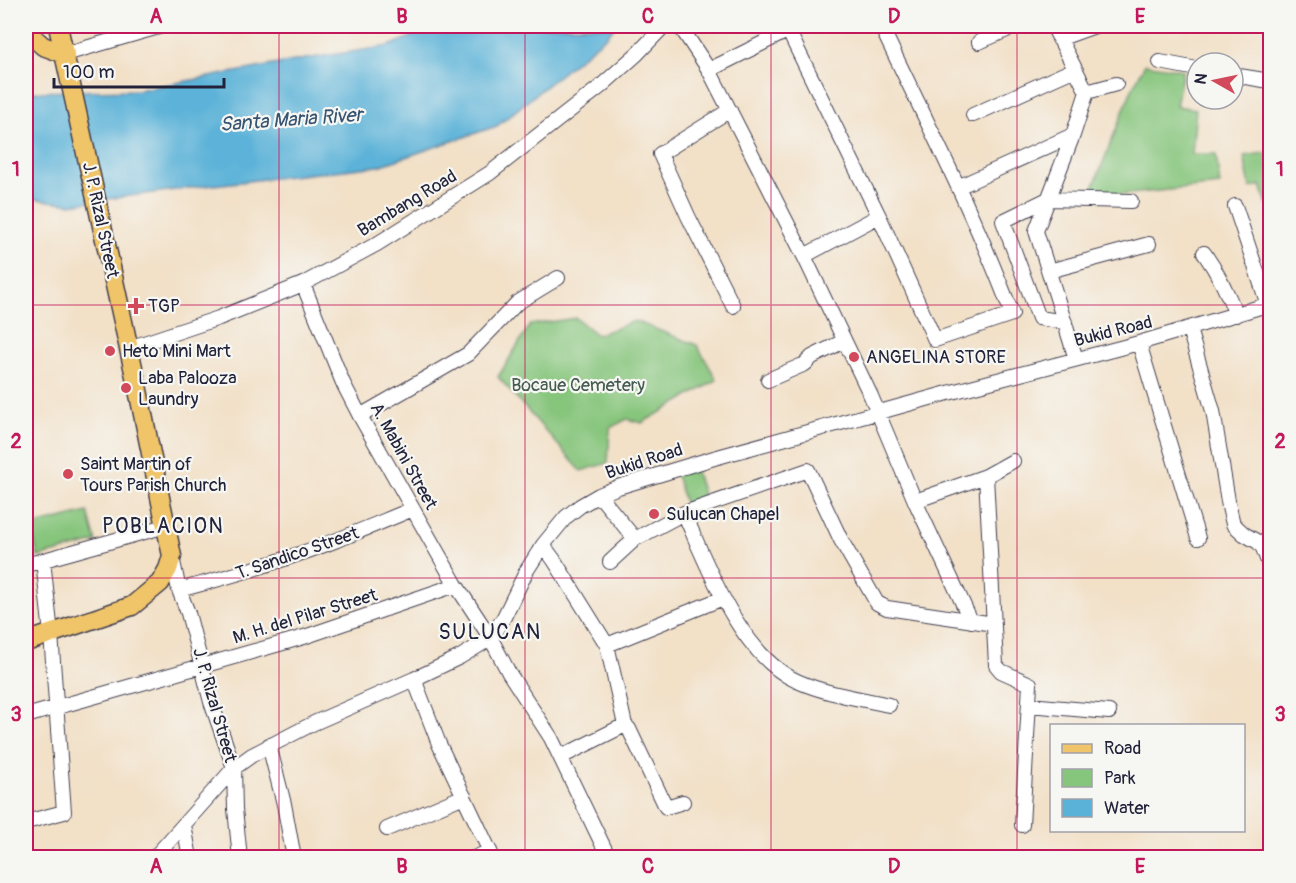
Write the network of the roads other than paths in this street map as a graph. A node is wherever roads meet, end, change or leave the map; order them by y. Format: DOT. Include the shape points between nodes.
graph roads {
  1 [pos="58,26"];
  2 [pos="162,26"];
  3 [pos="664,26"];
  4 [pos="680,26"];
  5 [pos="881,26"];
  6 [pos="1016,26"];
  7 [pos="1095,26"];
  8 [pos="792,28"];
  9 [pos="26,31"];
  10 [pos="1056,32"];
  11 [pos="979,42"];
  12 [pos="65,54"];
  13 [pos="1160,62"];
  14 [pos="1185,67"];
  15 [pos="1075,69"];
  16 [pos="709,70"];
  17 [pos="1245,77"];
  18 [pos="1270,81"];
  19 [pos="1116,84"];
  20 [pos="1087,93"];
  21 [pos="729,110"];
  22 [pos="973,115"];
  23 [pos="1073,135"];
  24 [pos="958,187"];
  25 [pos="1048,199"];
  26 [pos="1131,201"];
  27 [pos="1235,206"];
  28 [pos="879,216"];
  29 [pos="1149,244"];
  30 [pos="1204,254"];
  31 [pos="804,256"];
  32 [pos="1020,267"];
  33 [pos="1049,271"];
  34 [pos="997,276"];
  35 [pos="558,278"];
  36 [pos="303,284"];
  37 [pos="1268,303"];
  38 [pos="734,306"];
  39 [pos="1233,308"];
  40 [pos="1065,322"];
  41 [pos="1189,329"];
  42 [pos="844,341"];
  43 [pos="1139,343"];
  44 [pos="129,348"];
  45 [pos="1073,350"];
  46 [pos="768,380"];
  47 [pos="875,406"];
  48 [pos="360,416"];
  49 [pos="1013,462"];
  50 [pos="986,476"];
  51 [pos="599,495"];
  52 [pos="915,501"];
  53 [pos="413,509"];
  54 [pos="684,513"];
  55 [pos="166,526"];
  56 [pos="1198,538"];
  57 [pos="635,539"];
  58 [pos="543,545"];
  59 [pos="172,556"];
  60 [pos="43,560"];
  61 [pos="610,562"];
  62 [pos="26,565"];
  63 [pos="1270,567"];
  64 [pos="456,585"];
  65 [pos="179,590"];
  66 [pos="723,598"];
  67 [pos="971,621"];
  68 [pos="994,624"];
  69 [pos="51,634"];
  70 [pos="490,637"];
  71 [pos="26,642"];
  72 [pos="607,645"];
  73 [pos="202,665"];
  74 [pos="414,679"];
  75 [pos="890,705"];
  76 [pos="1029,705"];
  77 [pos="56,707"];
  78 [pos="1109,712"];
  79 [pos="26,716"];
  80 [pos="625,725"];
  81 [pos="269,745"];
  82 [pos="561,757"];
  83 [pos="234,768"];
  84 [pos="464,796"];
  85 [pos="683,802"];
  86 [pos="26,822"];
  87 [pos="184,825"];
  88 [pos="1022,825"];
  89 [pos="387,829"];
  90 [pos="491,854"];
  91 [pos="158,855"];
  92 [pos="190,858"];
  93 [pos="240,858"];
  94 [pos="294,858"];
  95 [pos="474,858"];
  96 [pos="609,858"];
  1 -- 12 [label="main road, J. P. Rizal Street"];
  2 -- 12 [label="street"];
  3 -- 36 [label="street, Bambang Road" via="600,87 490,173 377,244"];
  4 -- 16 [label="street"];
  5 -- 24 [label="street"];
  6 -- 11 [label="street"];
  7 -- 10 [label="street"];
  8 -- 16 [label="street"];
  8 -- 28 [label="street"];
  9 -- 12 [label="main road" via="43,46"];
  10 -- 15 [label="street"];
  12 -- 44 [label="main road, J. P. Rizal Street"];
  13 -- 14 [label="street"];
  15 -- 20 [label="street"];
  15 -- 22 [label="street"];
  16 -- 21 [label="street"];
  17 -- 18 [label="street"];
  19 -- 20 [label="street"];
  20 -- 23 [label="street"];
  21 -- 31 [label="street"];
  21 -- 38 [label="street" via="660,154"];
  23 -- 24 [label="street"];
  23 -- 25 [label="street"];
  24 -- 34 [label="street"];
  25 -- 26 [label="street"];
  25 -- 32 [label="street" via="1003,221"];
  25 -- 33 [label="street" via="1036,231"];
  27 -- 37 [label="street"];
  28 -- 31 [label="street"];
  28 -- 34 [label="street" via="935,340 1012,314"];
  29 -- 33 [label="street"];
  30 -- 39 [label="street" via="1216,270"];
  31 -- 42 [label="street"];
  32 -- 34 [label="street"];
  32 -- 40 [label="street" via="1039,318"];
  33 -- 40 [label="street"];
  35 -- 48 [label="street" via="518,303 468,354"];
  36 -- 44 [label="street, Bambang Road"];
  36 -- 48 [label="street, A. Mabini Street"];
  37 -- 39 [label="street, Bukid Road"];
  39 -- 41 [label="street, Bukid Road"];
  40 -- 45 [label="street"];
  41 -- 43 [label="street, Bukid Road"];
  41 -- 63 [label="street" via="1213,411 1233,524 1258,542"];
  42 -- 46 [label="street"];
  42 -- 47 [label="street"];
  43 -- 45 [label="street, Bukid Road"];
  43 -- 56 [label="street"];
  44 -- 55 [label="main road, J. P. Rizal Street"];
  45 -- 47 [label="street, Bukid Road" via="948,393"];
  47 -- 51 [label="street, Bukid Road"];
  47 -- 52 [label="street"];
  48 -- 53 [label="street, A. Mabini Street"];
  49 -- 50 [label="street"];
  50 -- 52 [label="street"];
  50 -- 68 [label="street"];
  51 -- 57 [label="street"];
  51 -- 58 [label="street, Bukid Road" via="566,517"];
  52 -- 67 [label="street"];
  53 -- 64 [label="street, A. Mabini Street"];
  53 -- 65 [label="street, T. Sandico Street" via="303,553"];
  54 -- 57 [label="street"];
  54 -- 66 [label="street"];
  54 -- 67 [label="street" via="808,470 877,603 887,608"];
  55 -- 59 [label="main road, J. P. Rizal Street"];
  55 -- 60 [label="street"];
  57 -- 61 [label="street"];
  58 -- 70 [label="street, Bukid Road"];
  58 -- 72 [label="street"];
  59 -- 65 [label="street, J. P. Rizal Street"];
  59 -- 69 [label="main road" via="160,583 132,606"];
  60 -- 62 [label="street"];
  60 -- 69 [label="street"];
  64 -- 70 [label="street, A. Mabini Street"];
  64 -- 73 [label="street, M. H. del Pilar Street" via="303,637"];
  65 -- 73 [label="street, J. P. Rizal Street"];
  66 -- 72 [label="street"];
  66 -- 75 [label="street" via="751,644 770,664 822,691"];
  67 -- 68 [label="street"];
  68 -- 76 [label="street" via="996,665 1030,684"];
  69 -- 71 [label="main road"];
  69 -- 77 [label="street"];
  70 -- 74 [label="street, Bukid Road"];
  70 -- 82 [label="street, A. Mabini Street"];
  72 -- 80 [label="street"];
  73 -- 77 [label="street, M. H. del Pilar Street"];
  73 -- 83 [label="street, J. P. Rizal Street"];
  74 -- 81 [label="street, Bukid Road"];
  74 -- 84 [label="street"];
  76 -- 78 [label="street"];
  76 -- 88 [label="street"];
  77 -- 79 [label="street, M. H. del Pilar Street"];
  77 -- 86 [label="street" via="64,812"];
  80 -- 82 [label="street"];
  80 -- 85 [label="street" via="666,807"];
  81 -- 83 [label="street, Bukid Road"];
  81 -- 94 [label="street"];
  82 -- 96 [label="street, A. Mabini Street"];
  83 -- 87 [label="street, Bukid Road"];
  83 -- 93 [label="street, J. P. Rizal Street"];
  84 -- 89 [label="street"];
  84 -- 90 [label="street"];
  87 -- 91 [label="street, Bukid Road"];
  87 -- 92 [label="street"];
  90 -- 95 [label="street"];
}
